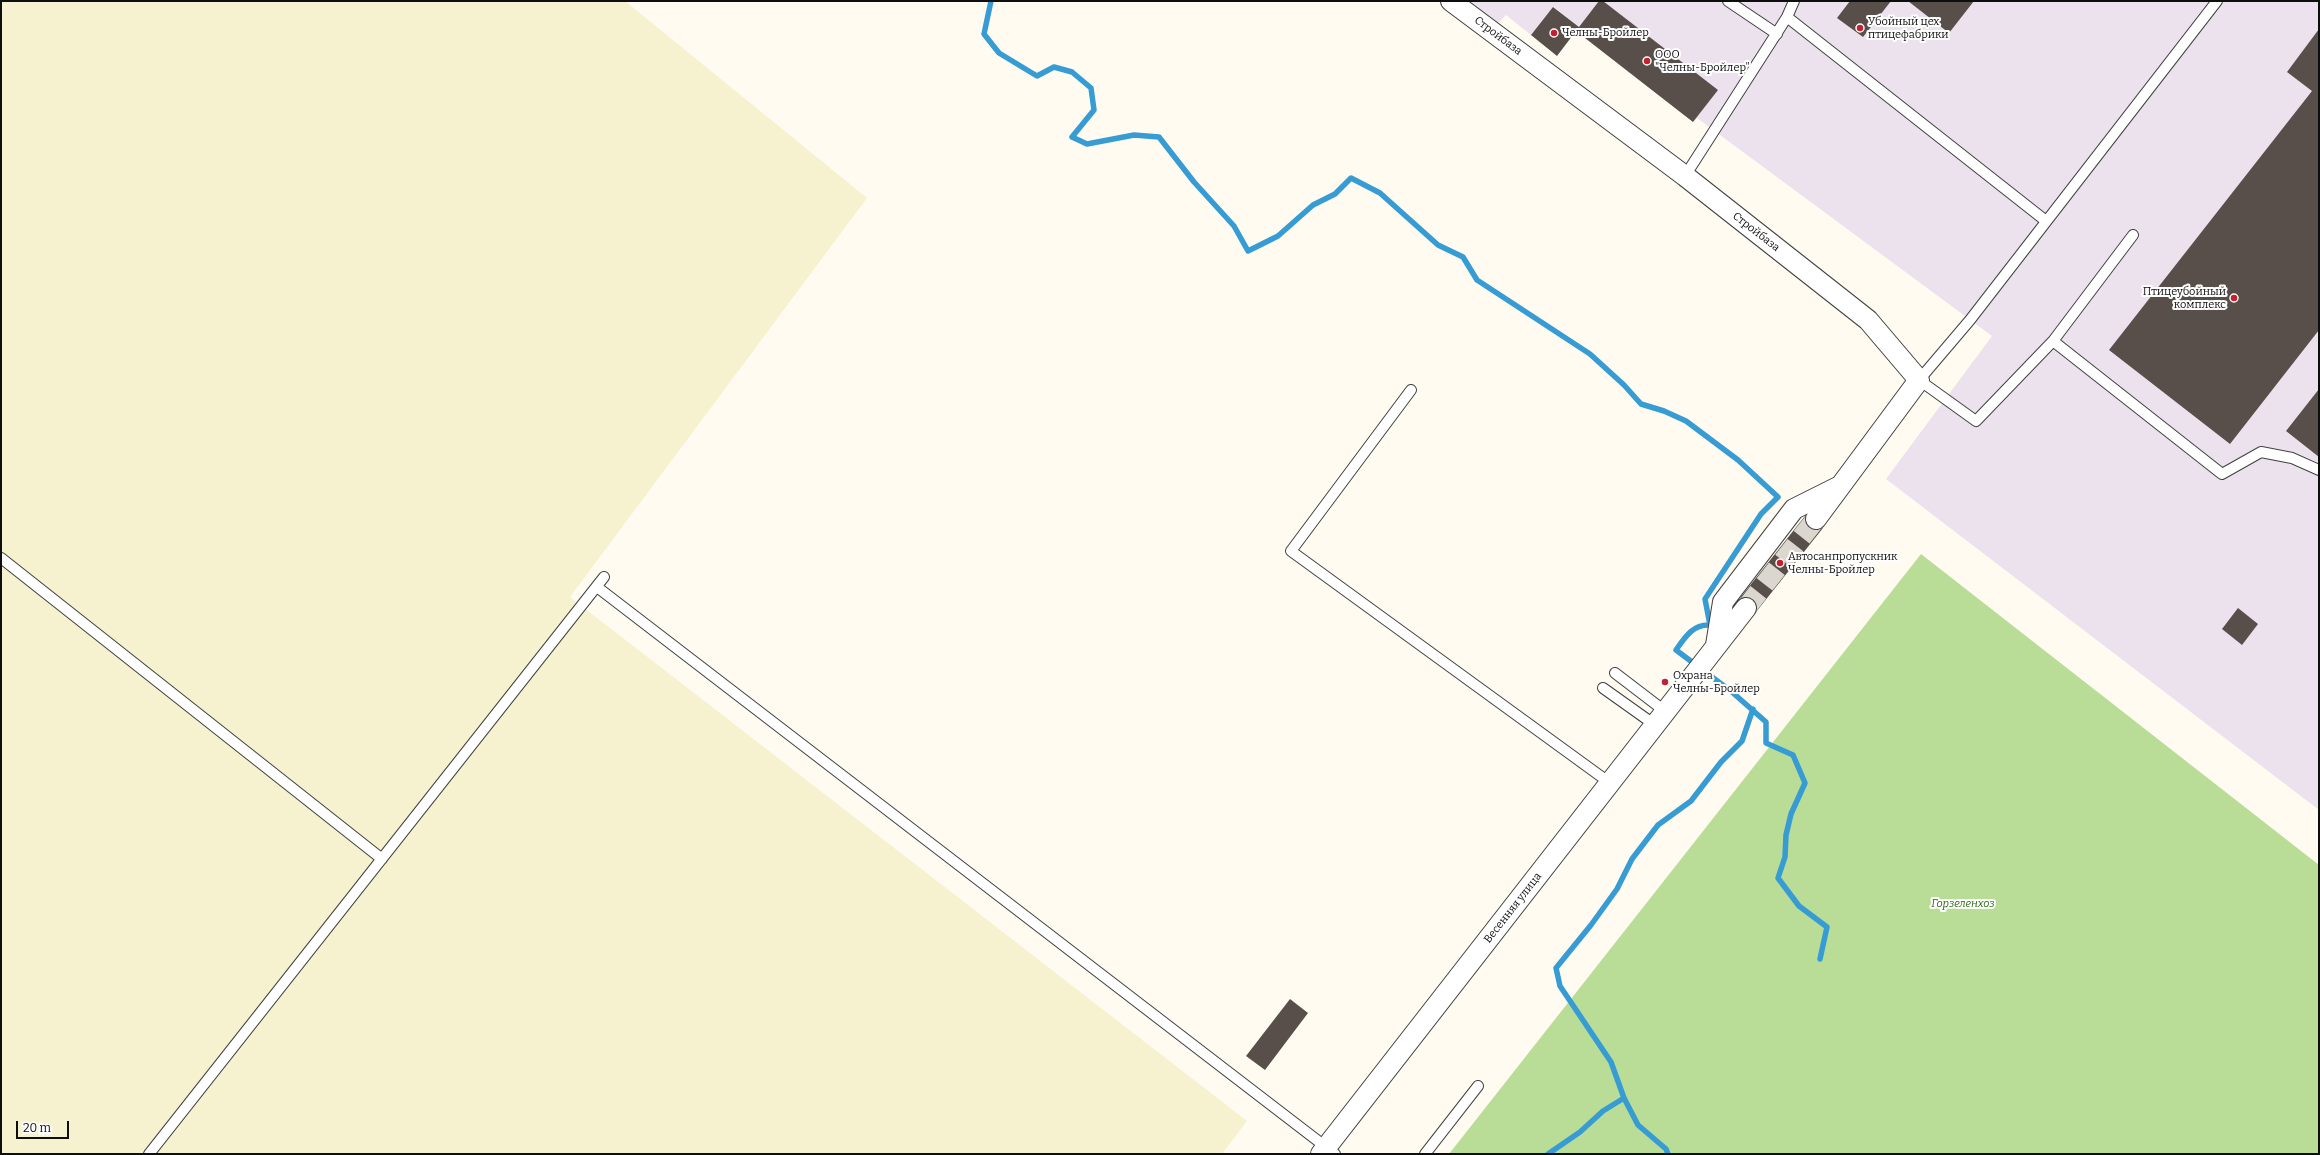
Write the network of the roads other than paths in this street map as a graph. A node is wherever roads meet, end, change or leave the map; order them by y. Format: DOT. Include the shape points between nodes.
graph roads {
  1 [pos="1451,1"];
  2 [pos="1728,1"];
  3 [pos="1794,1"];
  4 [pos="2217,1"];
  5 [pos="1787,18"];
  6 [pos="1776,34"];
  7 [pos="1685,176"];
  8 [pos="2046,221"];
  9 [pos="2133,235"];
  10 [pos="2053,341"];
  11 [pos="1919,380"];
  12 [pos="1411,390"];
  13 [pos="2319,470"];
  14 [pos="1841,485"];
  15 [pos="1819,515"];
  16 [pos="1,558"];
  17 [pos="604,578"];
  18 [pos="597,586"];
  19 [pos="1746,608"];
  20 [pos="1710,656"];
  21 [pos="1615,674"];
  22 [pos="1604,688"];
  23 [pos="1661,718"];
  24 [pos="1610,783"];
  25 [pos="382,859"];
  26 [pos="1478,1086"];
  27 [pos="1327,1152"];
  28 [pos="149,1154"];
  29 [pos="1425,1154"];
  1 -- 7 [label="street, Стройбаза"];
  2 -- 6 [label="lane"];
  3 -- 5 [label="lane"];
  4 -- 8 [label="lane"];
  5 -- 6 [label="lane"];
  5 -- 8 [label="lane"];
  6 -- 7 [label="lane"];
  7 -- 11 [label="street, Стройбаза" via="1868,320"];
  8 -- 11 [label="lane" via="1970,320"];
  9 -- 10 [label="lane"];
  10 -- 11 [label="lane" via="1976,421"];
  10 -- 13 [label="lane" via="2222,474 2261,452 2292,458"];
  11 -- 14 [label="street"];
  12 -- 24 [label="lane" via="1291,551"];
  14 -- 15 [label="street"];
  14 -- 20 [label="street" via="1794,509 1723,602"];
  16 -- 25 [label="lane"];
  17 -- 18 [label="lane"];
  18 -- 25 [label="lane"];
  18 -- 27 [label="lane"];
  19 -- 20 [label="street, Весенняя улица"];
  20 -- 23 [label="street, Весенняя улица"];
  21 -- 23 [label="lane"];
  22 -- 23 [label="lane"];
  23 -- 24 [label="street, Весенняя улица"];
  24 -- 27 [label="street, Весенняя улица"];
  25 -- 28 [label="lane"];
  26 -- 29 [label="lane"];
}
